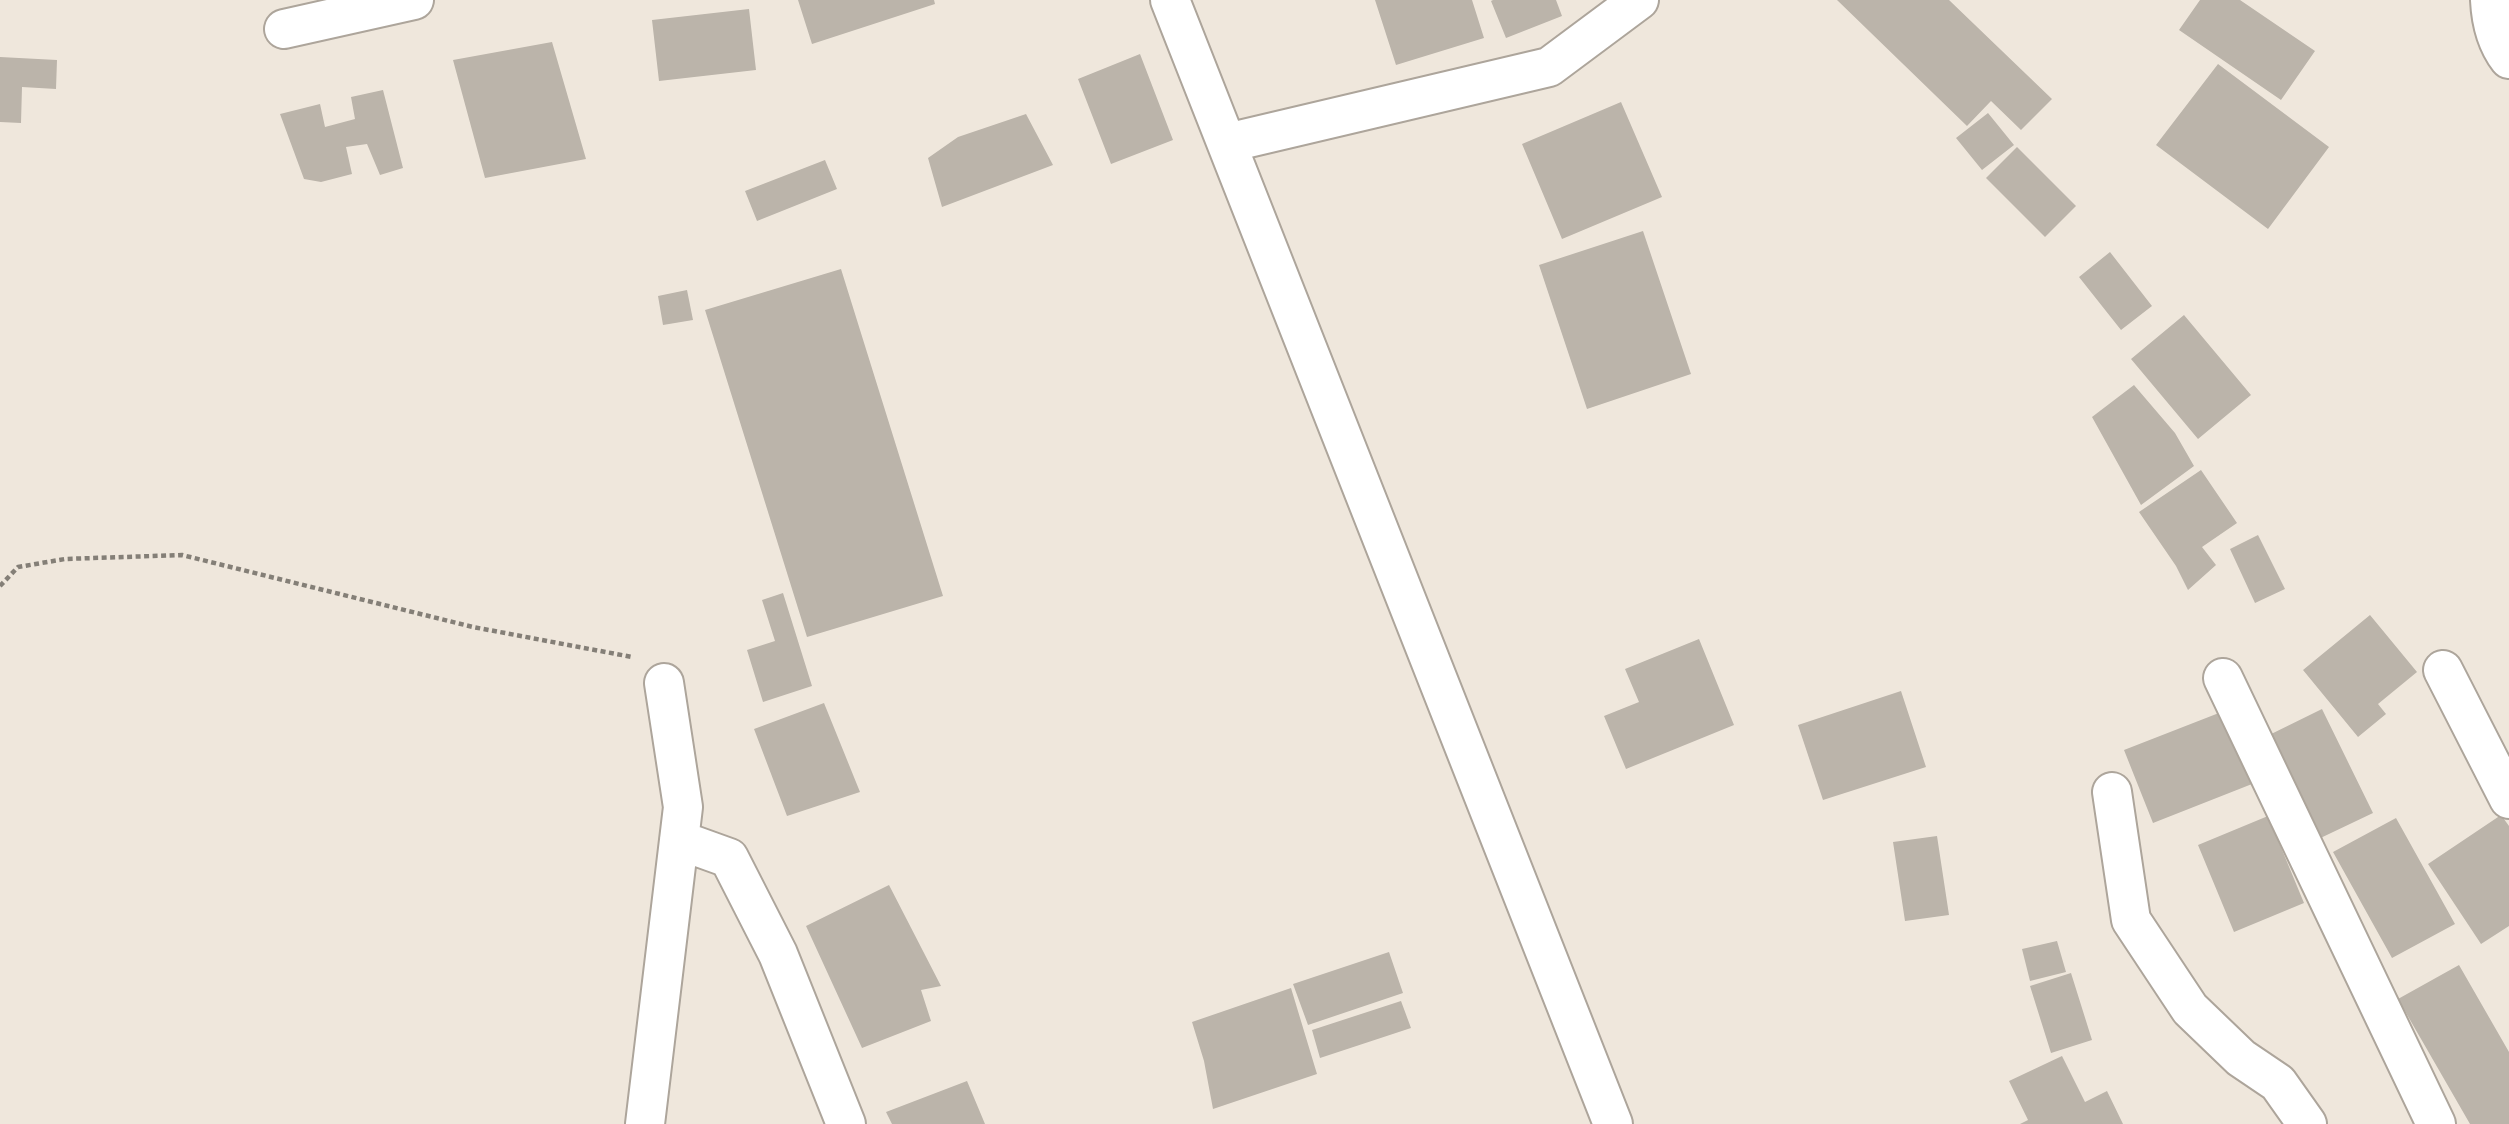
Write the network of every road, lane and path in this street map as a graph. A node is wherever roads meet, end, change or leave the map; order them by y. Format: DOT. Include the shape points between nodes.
graph roads {
  1 [pos="415,0"];
  2 [pos="1170,0"];
  3 [pos="1639,0"];
  4 [pos="2490,0"];
  5 [pos="284,29"];
  6 [pos="2509,59"];
  7 [pos="1227,144"];
  8 [pos="0,586"];
  9 [pos="2443,670"];
  10 [pos="2223,678"];
  11 [pos="664,683"];
  12 [pos="2112,792"];
  13 [pos="2509,799"];
  14 [pos="679,840"];
  15 [pos="645,1124"];
  16 [pos="846,1124"];
  17 [pos="1613,1124"];
  18 [pos="2307,1124"];
  19 [pos="2437,1124"];
  1 -- 5 [label="street"];
  2 -- 7 [label="street"];
  3 -- 7 [label="street" via="1549,68"];
  4 -- 6 [label="street" via="2496,36"];
  7 -- 17 [label="street"];
  8 -- 11 [label="path" via="18,567 65,559 183,555 473,627 643,660"];
  9 -- 13 [label="street"];
  10 -- 19 [label="street"];
  11 -- 14 [label="street" via="683,807"];
  12 -- 18 [label="street" via="2131,920 2190,1009 2241,1058 2278,1083"];
  14 -- 15 [label="street"];
  14 -- 16 [label="street" via="729,858 778,954"];
}
